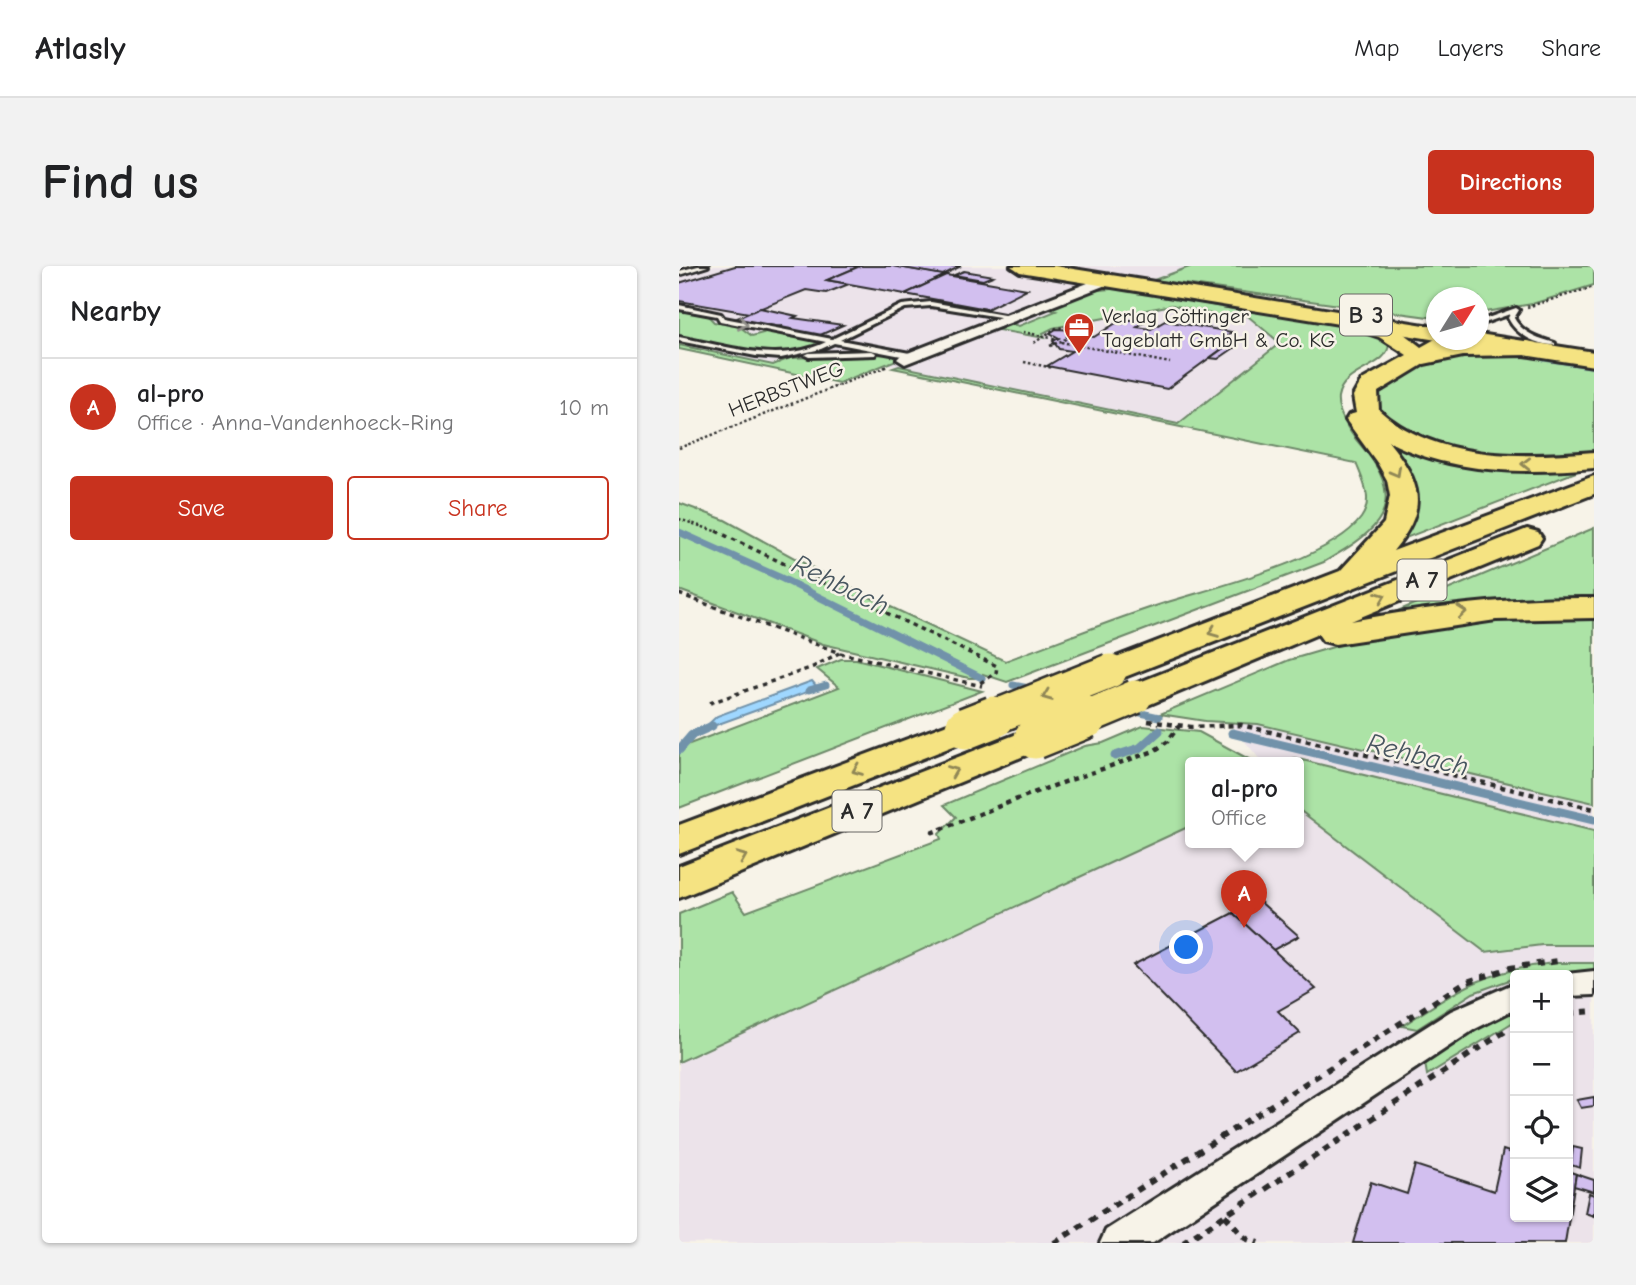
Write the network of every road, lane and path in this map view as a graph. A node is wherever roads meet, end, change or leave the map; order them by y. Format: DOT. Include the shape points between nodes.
graph roads {
  1 [pos="705,266"];
  2 [pos="1020,266"];
  3 [pos="680,274"];
  4 [pos="1106,281"];
  5 [pos="1594,287"];
  6 [pos="1216,298"];
  7 [pos="679,307"];
  8 [pos="1516,310"];
  9 [pos="1489,314"];
  10 [pos="1012,317"];
  11 [pos="1489,319"];
  12 [pos="1348,320"];
  13 [pos="1066,327"];
  14 [pos="1426,330"];
  15 [pos="1426,330"];
  16 [pos="1032,334"];
  17 [pos="1065,334"];
  18 [pos="1489,334"];
  19 [pos="1046,337"];
  20 [pos="679,339"];
  21 [pos="836,341"];
  22 [pos="1061,342"];
  23 [pos="1489,342"];
  24 [pos="1034,343"];
  25 [pos="1426,344"];
  26 [pos="1553,344"];
  27 [pos="1528,348"];
  28 [pos="1594,351"];
  29 [pos="1417,353"];
  30 [pos="781,356"];
  31 [pos="903,356"];
  32 [pos="1594,359"];
  33 [pos="1024,362"];
  34 [pos="1170,363"];
  35 [pos="1053,368"];
  36 [pos="679,448"];
  37 [pos="1594,460"];
  38 [pos="1594,484"];
  39 [pos="1594,511"];
  40 [pos="679,519"];
  41 [pos="1346,580"];
  42 [pos="679,594"];
  43 [pos="1594,608"];
  44 [pos="1250,650"];
  45 [pos="840,653"];
  46 [pos="976,685"];
  47 [pos="985,687"];
  48 [pos="710,703"];
  49 [pos="1148,721"];
  50 [pos="1179,726"];
  51 [pos="1594,809"];
  52 [pos="931,833"];
  53 [pos="679,840"];
  54 [pos="679,883"];
  55 [pos="1573,984"];
  56 [pos="1594,984"];
  57 [pos="1510,997"];
  58 [pos="1594,1012"];
  59 [pos="1573,1013"];
  60 [pos="1510,1028"];
  61 [pos="1383,1036"];
  62 [pos="1225,1215"];
  63 [pos="1054,1243"];
  64 [pos="1120,1243"];
  65 [pos="1183,1243"];
  66 [pos="1258,1243"];
  1 -- 3 [label="lane"];
  2 -- 4 [label="main road, B 3"];
  4 -- 6 [label="main road, B 3"];
  4 -- 10 [label="street"];
  5 -- 8 [label="path"];
  6 -- 12 [label="main road, B 3"];
  6 -- 14 [label="main road, B 3" via="1319,308"];
  7 -- 21 [label="lane, one-way" via="719,315 722,320"];
  8 -- 9 [label="lane"];
  8 -- 11 [label="lane"];
  8 -- 26 [label="lane" via="1511,318 1516,328"];
  10 -- 21 [label="lane" via="932,304 905,306"];
  10 -- 31 [label="street"];
  12 -- 15 [label="main road, B 3"];
  12 -- 29 [label="main road" via="1388,332"];
  13 -- 19 [label="path" via="1056,328"];
  16 -- 19 [label="path"];
  17 -- 22 [label="path" via="1068,338"];
  18 -- 26 [label="main road"];
  19 -- 22 [label="path" via="1056,339 1052,346"];
  19 -- 24 [label="path"];
  20 -- 30 [label="lane"];
  21 -- 30 [label="lane"];
  21 -- 31 [label="lane"];
  22 -- 34 [label="path"];
  23 -- 27 [label="main road"];
  25 -- 29 [label="main road"];
  26 -- 28 [label="main road"];
  27 -- 29 [label="main road"];
  27 -- 32 [label="main road"];
  37 -- 29 [label="main road, one-way" via="1534,464 1477,460 1424,447 1385,429 1366,409 1366,389"];
  29 -- 41 [label="main road, one-way" via="1364,379 1353,395 1358,419 1398,474 1406,503 1393,531"];
  30 -- 31 [label="lane"];
  31 -- 36 [label="path, HERBSTWEG"];
  33 -- 35 [label="path"];
  38 -- 41 [label="main road, A 7"];
  44 -- 39 [label="main road, A 7, one-way"];
  40 -- 46 [label="path" via="731,536 997,666 996,673"];
  41 -- 53 [label="main road, A 7, one-way, bridge"];
  42 -- 45 [label="path"];
  44 -- 43 [label="main road, one-way" via="1434,615"];
  54 -- 44 [label="main road, A 7, one-way, bridge"];
  45 -- 46 [label="path"];
  45 -- 48 [label="path"];
  46 -- 47 [label="path"];
  49 -- 50 [label="path"];
  50 -- 51 [label="path" via="1241,725"];
  50 -- 52 [label="path" via="1154,751"];
  55 -- 56 [label="street"];
  57 -- 64 [label="street" via="1463,1020"];
  58 -- 59 [label="path"];
  60 -- 62 [label="path"];
  61 -- 63 [label="path"];
  62 -- 65 [label="path"];
  62 -- 66 [label="path" via="1245,1238"];
}
